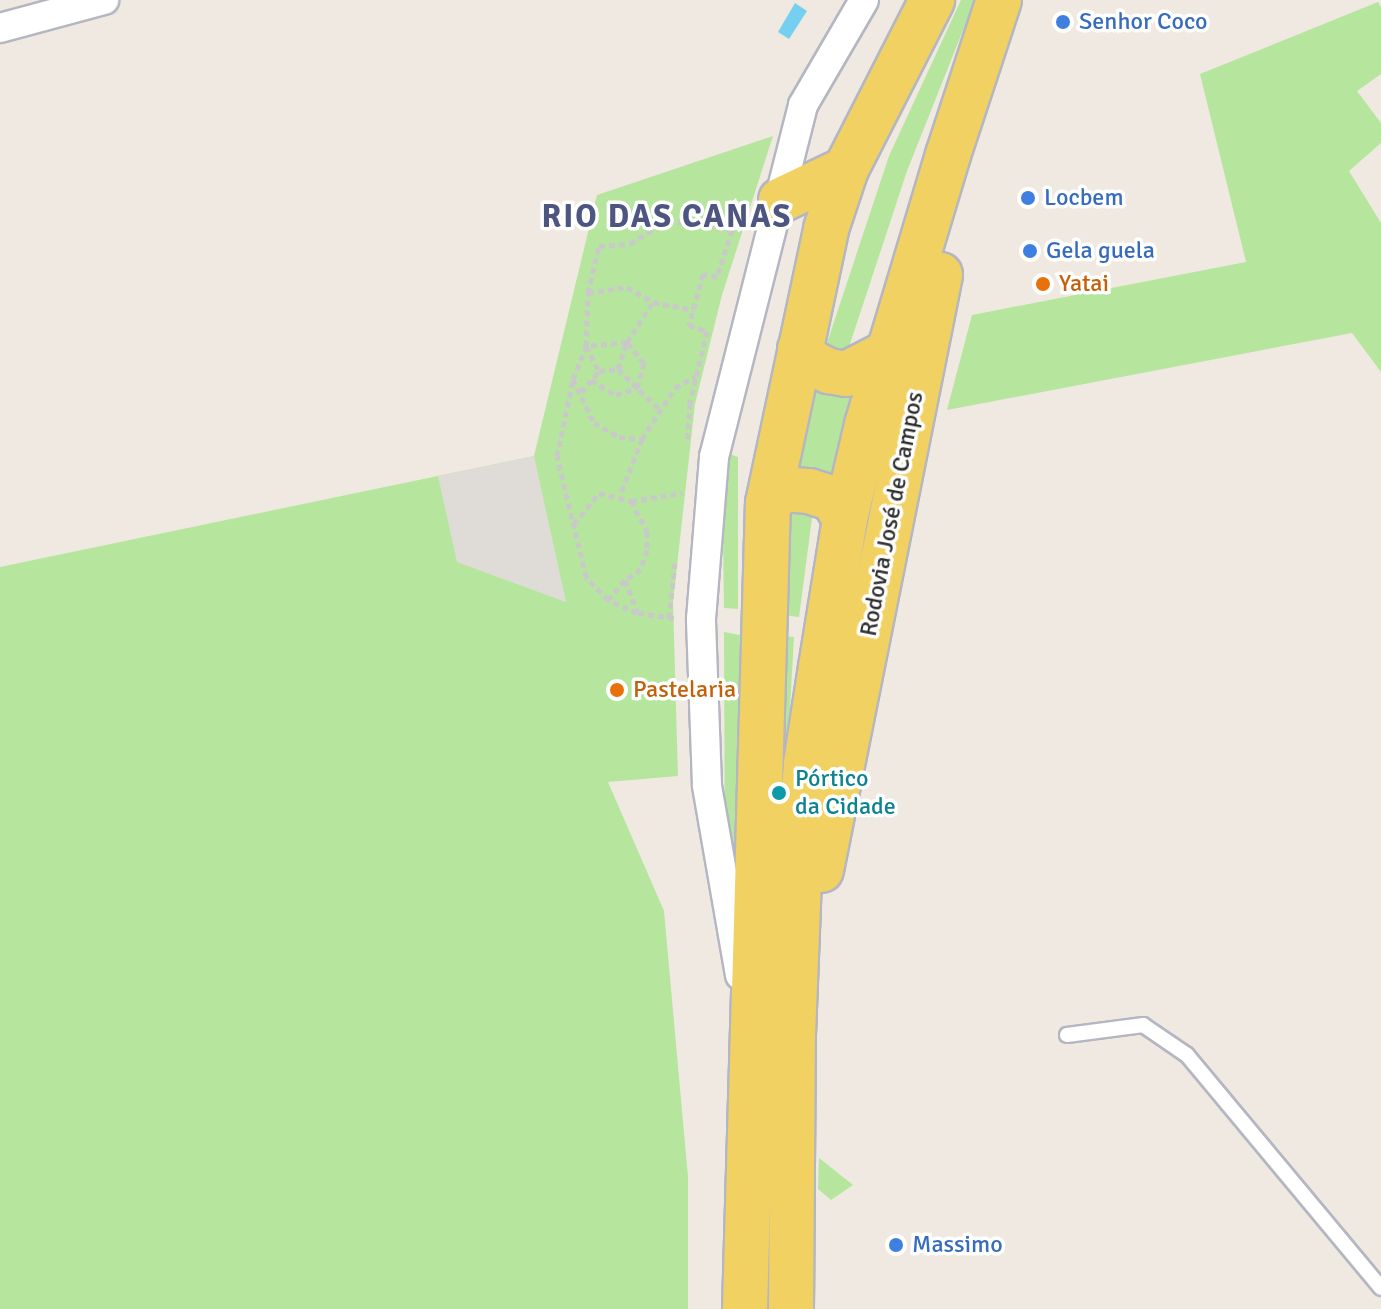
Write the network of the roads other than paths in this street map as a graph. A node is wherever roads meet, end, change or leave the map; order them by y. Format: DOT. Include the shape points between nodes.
graph roads {
  1 [pos="104,0"];
  2 [pos="864,0"];
  3 [pos="932,0"];
  4 [pos="994,13"];
  5 [pos="0,28"];
  6 [pos="846,169"];
  7 [pos="781,200"];
  8 [pos="800,349"];
  9 [pos="889,352"];
  10 [pos="768,503"];
  11 [pos="845,519"];
  12 [pos="795,1002"];
  13 [pos="1067,1035"];
  14 [pos="751,1039"];
  15 [pos="1381,1288"];
  16 [pos="745,1309"];
  17 [pos="791,1309"];
  1 -- 5 [label="street"];
  2 -- 7 [label="street" via="803,105"];
  3 -- 6 [label="main road"];
  4 -- 9 [label="main road, Rodovia José de Campos"];
  4 -- 12 [label="main road, Rodovia José de Campos"];
  6 -- 7 [label="main road"];
  6 -- 8 [label="main road" via="826,229"];
  7 -- 14 [label="street" via="714,457 701,619 707,785"];
  8 -- 9 [label="main road" via="807,360 846,374"];
  8 -- 10 [label="main road"];
  9 -- 11 [label="main road, Rodovia José de Campos"];
  10 -- 11 [label="main road" via="784,489 809,491 833,499"];
  10 -- 14 [label="main road"];
  11 -- 12 [label="main road, Rodovia José de Campos" via="806,764"];
  12 -- 17 [label="main road"];
  13 -- 15 [label="lane" via="1143,1025 1187,1055"];
  14 -- 16 [label="main road"];
}
